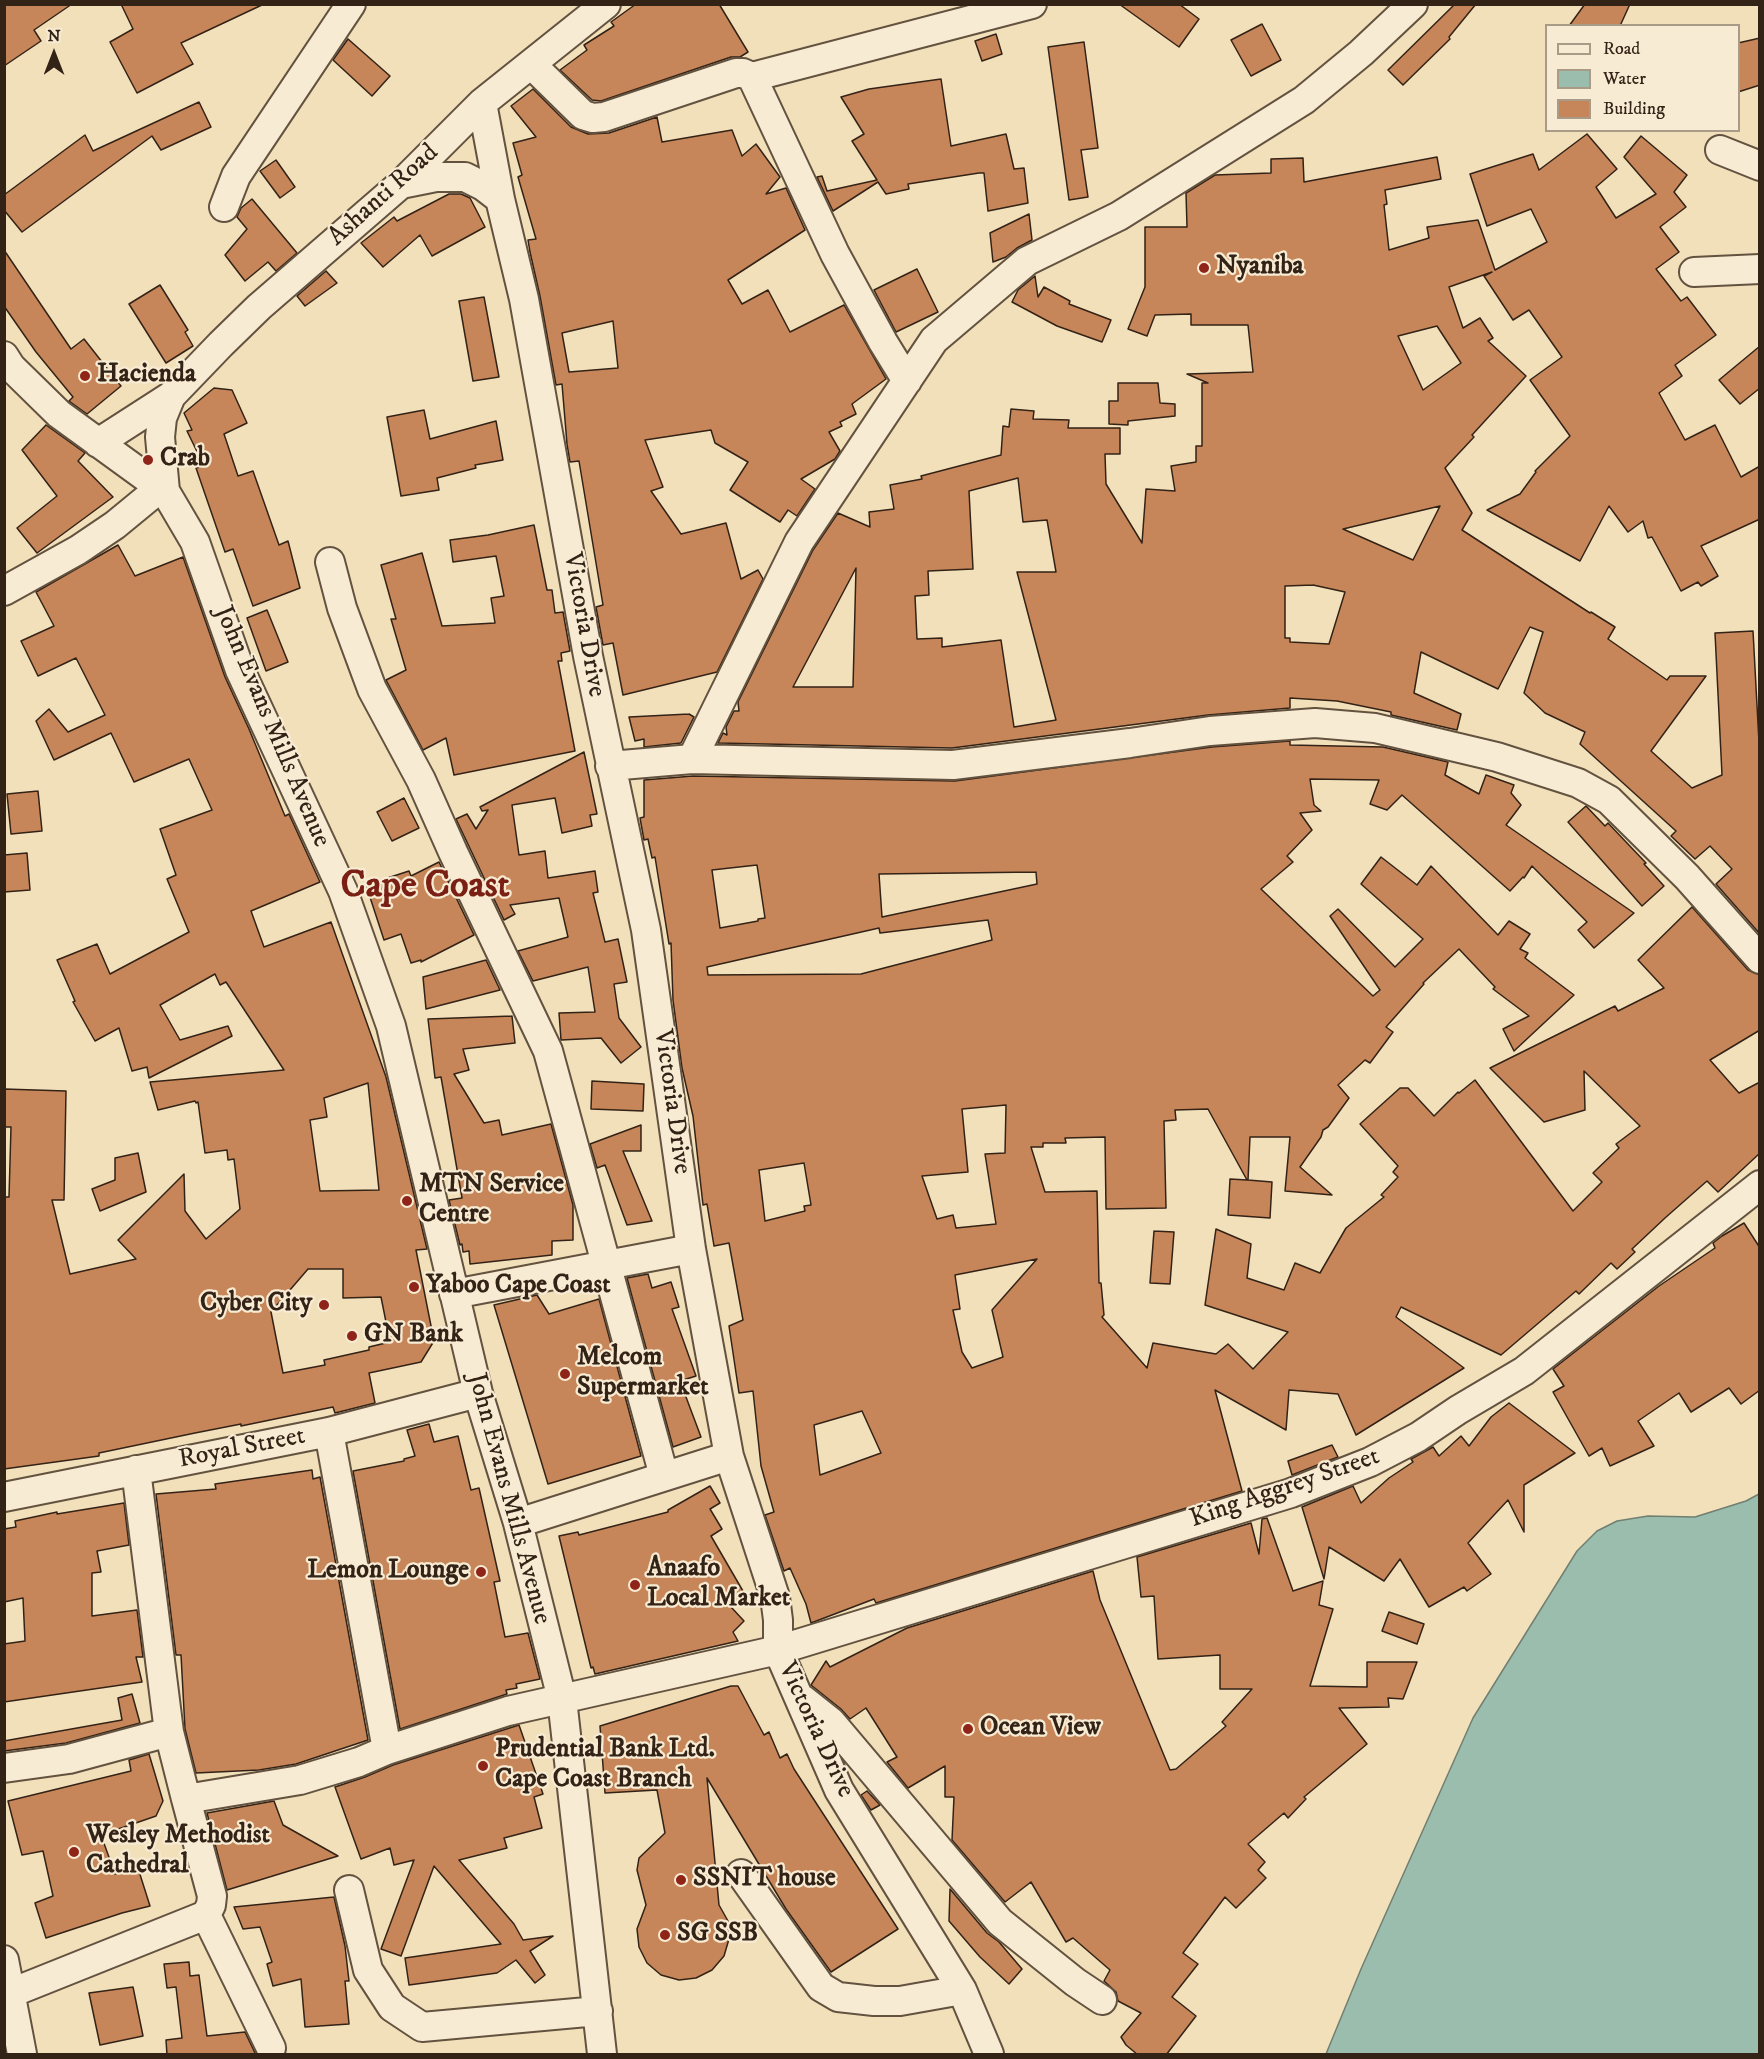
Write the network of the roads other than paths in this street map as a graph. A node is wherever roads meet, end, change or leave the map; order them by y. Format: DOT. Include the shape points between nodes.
graph roads {
  1 [pos="351,4"];
  2 [pos="1032,4"];
  3 [pos="1413,4"];
  4 [pos="605,5"];
  5 [pos="531,64"];
  6 [pos="752,77"];
  7 [pos="482,103"];
  8 [pos="1720,150"];
  9 [pos="1760,166"];
  10 [pos="401,184"];
  11 [pos="500,199"];
  12 [pos="224,207"];
  13 [pos="1760,268"];
  14 [pos="1694,272"];
  15 [pos="4,356"];
  16 [pos="907,381"];
  17 [pos="171,396"];
  18 [pos="98,442"];
  19 [pos="163,490"];
  20 [pos="330,562"];
  21 [pos="4,591"];
  22 [pos="692,759"];
  23 [pos="610,766"];
  24 [pos="1760,959"];
  25 [pos="1760,1185"];
  26 [pos="691,1249"];
  27 [pos="606,1266"];
  28 [pos="454,1294"];
  29 [pos="478,1393"];
  30 [pos="328,1432"];
  31 [pos="729,1456"];
  32 [pos="136,1470"];
  33 [pos="664,1476"];
  34 [pos="4,1497"];
  35 [pos="518,1523"];
  36 [pos="778,1650"];
  37 [pos="798,1695"];
  38 [pos="562,1699"];
  39 [pos="169,1732"];
  40 [pos="387,1750"];
  41 [pos="4,1768"];
  42 [pos="186,1800"];
  43 [pos="741,1874"];
  44 [pos="349,1890"];
  45 [pos="206,1915"];
  46 [pos="4,1960"];
  47 [pos="962,1990"];
  48 [pos="10,1993"];
  49 [pos="1102,2000"];
  50 [pos="597,2011"];
  51 [pos="272,2048"];
  52 [pos="22,2055"];
  53 [pos="602,2055"];
  54 [pos="989,2055"];
  1 -- 12 [label="street" via="236,176"];
  2 -- 6 [label="street"];
  3 -- 16 [label="street" via="1304,100 1119,216 1027,261 934,340"];
  4 -- 5 [label="street, Ashanti Road"];
  5 -- 6 [label="street" via="583,115 593,118 736,73"];
  5 -- 7 [label="street, Ashanti Road"];
  6 -- 16 [label="street" via="835,254"];
  7 -- 10 [label="street, Ashanti Road"];
  7 -- 11 [label="street, Victoria Drive"];
  8 -- 9 [label="street"];
  10 -- 11 [label="street" via="436,177 465,177"];
  10 -- 17 [label="street, Ashanti Road" via="259,307"];
  11 -- 23 [label="street, Victoria Drive" via="524,299"];
  13 -- 14 [label="street"];
  15 -- 18 [label="street" via="59,414"];
  16 -- 22 [label="street" via="799,542"];
  17 -- 18 [label="street, Ashanti Road"];
  17 -- 19 [label="street, Ashanti Road" via="160,437"];
  18 -- 19 [label="street"];
  19 -- 21 [label="street" via="78,550"];
  19 -- 28 [label="street, John Evans Mills Avenue" via="195,542 240,669 343,891 391,1026"];
  20 -- 27 [label="street" via="372,690 421,780 548,1051"];
  22 -- 23 [label="street"];
  22 -- 24 [label="street" via="953,765 1210,731 1315,723 1376,728 1497,757 1578,783 1610,800 1688,877"];
  23 -- 26 [label="street, Victoria Drive" via="646,930"];
  25 -- 36 [label="street, King Aggrey Street" via="1524,1371 1370,1462 1292,1492"];
  26 -- 27 [label="street"];
  26 -- 31 [label="street, Victoria Drive"];
  27 -- 28 [label="street"];
  27 -- 33 [label="street"];
  28 -- 29 [label="street, John Evans Mills Avenue"];
  29 -- 30 [label="street, Royal Street"];
  29 -- 35 [label="street, John Evans Mills Avenue"];
  30 -- 32 [label="street, Royal Street"];
  30 -- 40 [label="street"];
  31 -- 33 [label="street"];
  31 -- 36 [label="street, Victoria Drive" via="775,1597"];
  32 -- 34 [label="street, Royal Street"];
  32 -- 39 [label="street"];
  33 -- 35 [label="street"];
  35 -- 38 [label="street, John Evans Mills Avenue"];
  36 -- 37 [label="street, Victoria Drive"];
  36 -- 38 [label="street, King Aggrey Street"];
  37 -- 47 [label="street, Victoria Drive" via="839,1790"];
  37 -- 49 [label="street" via="831,1722 1000,1922"];
  38 -- 40 [label="street, King Aggrey Street" via="508,1711"];
  38 -- 50 [label="street, John Evans Mills Avenue"];
  39 -- 41 [label="street" via="69,1759"];
  39 -- 42 [label="street"];
  40 -- 42 [label="street, King Aggrey Street" via="300,1780"];
  42 -- 45 [label="street" via="212,1896"];
  43 -- 47 [label="street" via="821,1987 837,1997 900,2001"];
  44 -- 50 [label="street" via="368,1970 392,2007 422,2026"];
  45 -- 48 [label="street"];
  45 -- 51 [label="street"];
  46 -- 48 [label="street"];
  47 -- 54 [label="street, Victoria Drive"];
  48 -- 52 [label="street"];
  50 -- 53 [label="street, John Evans Mills Avenue"];
}
